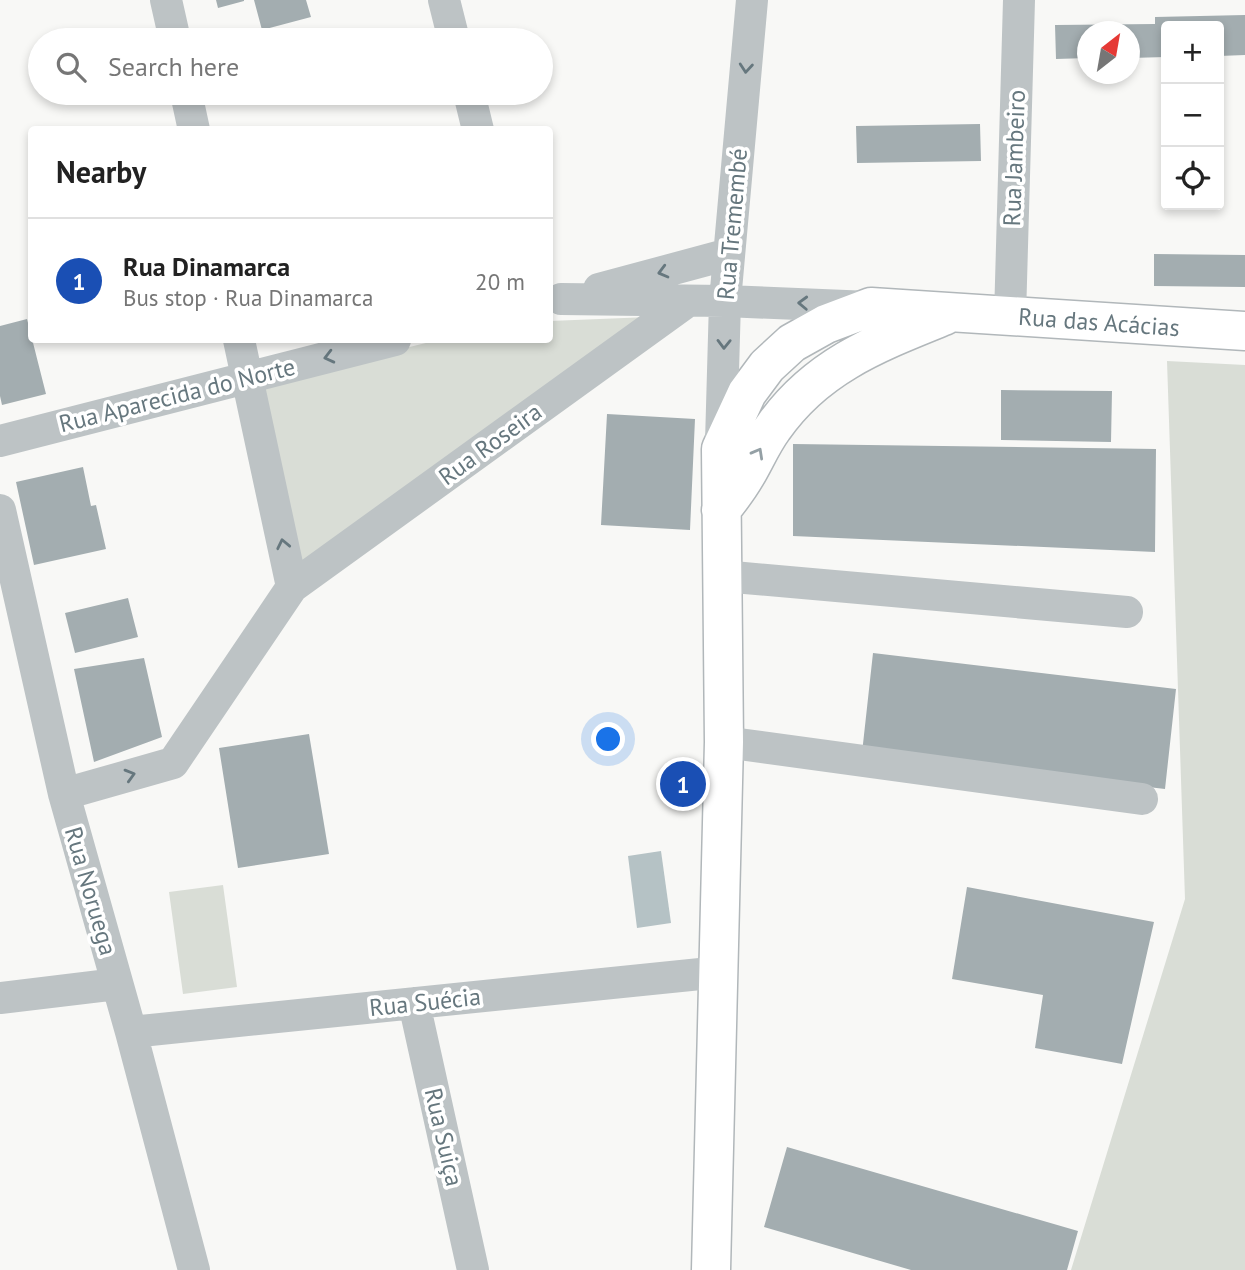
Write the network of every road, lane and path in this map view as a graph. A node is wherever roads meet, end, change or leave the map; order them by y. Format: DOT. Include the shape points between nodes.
graph roads {
  1 [pos="166,0"];
  2 [pos="444,0"];
  3 [pos="752,0"];
  4 [pos="1019,0"];
  5 [pos="172,28"];
  6 [pos="451,28"];
  7 [pos="189,105"];
  8 [pos="472,105"];
  9 [pos="193,126"];
  10 [pos="477,126"];
  11 [pos="729,254"];
  12 [pos="555,300"];
  13 [pos="688,301"];
  14 [pos="725,301"];
  15 [pos="871,307"];
  16 [pos="953,312"];
  17 [pos="1010,317"];
  18 [pos="1245,331"];
  19 [pos="240,343"];
  20 [pos="383,343"];
  21 [pos="247,378"];
  22 [pos="0,441"];
  23 [pos="721,449"];
  24 [pos="0,510"];
  25 [pos="721,510"];
  26 [pos="722,576"];
  27 [pos="292,587"];
  28 [pos="1127,612"];
  29 [pos="724,742"];
  30 [pos="64,794"];
  31 [pos="1142,799"];
  32 [pos="720,972"];
  33 [pos="117,984"];
  34 [pos="0,998"];
  35 [pos="414,1003"];
  36 [pos="131,1032"];
  37 [pos="194,1270"];
  38 [pos="473,1270"];
  39 [pos="710,1270"];
  1 -- 5 [label="street"];
  2 -- 6 [label="street"];
  3 -- 11 [label="street, Rua Tremembé, one-way"];
  4 -- 17 [label="street, Rua Jambeiro"];
  7 -- 9 [label="street"];
  8 -- 10 [label="street"];
  11 -- 12 [label="street, one-way"];
  11 -- 14 [label="street, Rua Tremembé"];
  12 -- 13 [label="street"];
  13 -- 14 [label="street"];
  13 -- 27 [label="street, Rua Roseira"];
  15 -- 14 [label="street, one-way"];
  14 -- 23 [label="street, Rua Tremembé, one-way"];
  15 -- 16 [label="main road, Rua das Acácias"];
  15 -- 23 [label="main road, Rua das Acácias" via="792,343 767,366 747,393"];
  16 -- 17 [label="main road, Rua das Acácias"];
  25 -- 16 [label="main road, Rua das Acácias, one-way" via="799,395 871,345"];
  17 -- 18 [label="main road, Rua das Acácias"];
  19 -- 21 [label="street"];
  20 -- 21 [label="street, Rua Aparecida do Norte, one-way"];
  21 -- 22 [label="street, Rua Aparecida do Norte"];
  27 -- 21 [label="street, one-way"];
  23 -- 25 [label="main road, Rua das Acácias"];
  24 -- 30 [label="street, Rua Noruega"];
  25 -- 26 [label="main road"];
  26 -- 28 [label="street"];
  26 -- 29 [label="main road"];
  30 -- 27 [label="street, Rua Roseira, one-way" via="173,763"];
  29 -- 31 [label="street"];
  29 -- 32 [label="main road"];
  30 -- 33 [label="street, Rua Noruega"];
  32 -- 35 [label="street, Rua Suécia"];
  32 -- 39 [label="main road"];
  33 -- 34 [label="street"];
  33 -- 36 [label="street, Rua Noruega"];
  35 -- 36 [label="street, Rua Suécia"];
  35 -- 38 [label="street, Rua Suiça"];
  36 -- 37 [label="street, Rua Noruega"];
}
